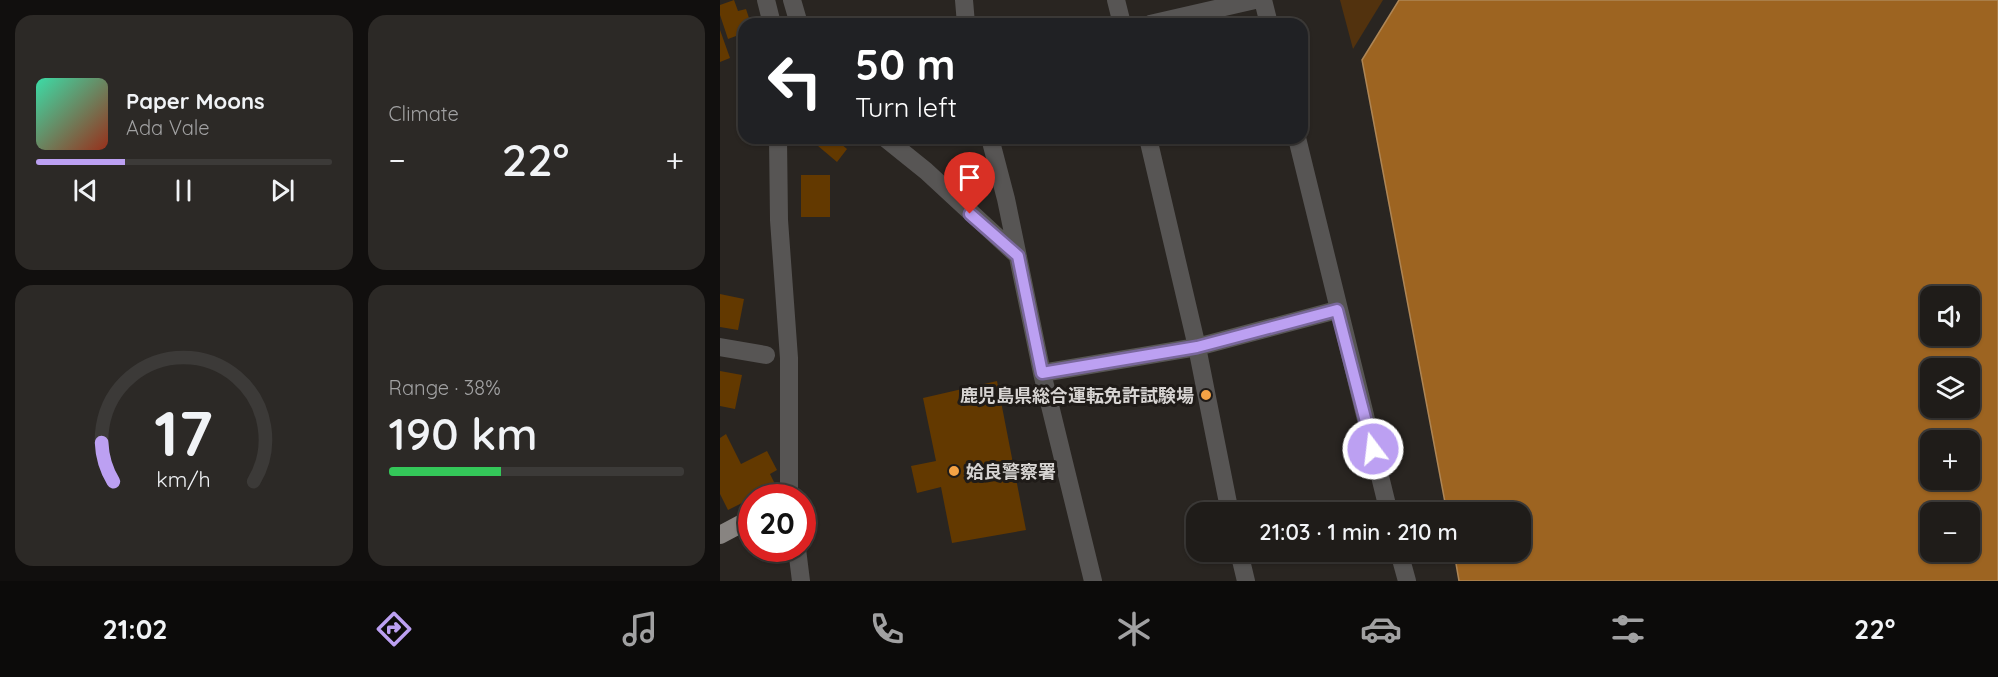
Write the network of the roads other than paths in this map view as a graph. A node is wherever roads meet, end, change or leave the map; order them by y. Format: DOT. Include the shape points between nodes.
graph roads {
  1 [pos="766,0"];
  2 [pos="792,0"];
  3 [pos="963,0"];
  4 [pos="1116,0"];
  5 [pos="1255,0"];
  6 [pos="1263,0"];
  7 [pos="770,18"];
  8 [pos="797,18"];
  9 [pos="965,18"];
  10 [pos="1120,18"];
  11 [pos="1176,18"];
  12 [pos="1268,18"];
  13 [pos="778,144"];
  14 [pos="892,144"];
  15 [pos="991,144"];
  16 [pos="1149,144"];
  17 [pos="1297,144"];
  18 [pos="1018,256"];
  19 [pos="1337,310"];
  20 [pos="720,347"];
  21 [pos="1197,347"];
  22 [pos="766,355"];
  23 [pos="1042,373"];
  24 [pos="789,484"];
  25 [pos="1228,502"];
  26 [pos="1386,502"];
  27 [pos="738,525"];
  28 [pos="720,535"];
  29 [pos="799,562"];
  30 [pos="1241,562"];
  31 [pos="1402,562"];
  32 [pos="801,581"];
  33 [pos="1093,581"];
  34 [pos="1246,581"];
  35 [pos="1407,581"];
  1 -- 7 [label="street"];
  2 -- 8 [label="street"];
  3 -- 9 [label="street"];
  4 -- 10 [label="street"];
  5 -- 11 [label="street"];
  6 -- 12 [label="street"];
  13 -- 24 [label="street" via="789,358"];
  14 -- 18 [label="street"];
  15 -- 18 [label="street"];
  16 -- 21 [label="street"];
  17 -- 19 [label="street"];
  18 -- 23 [label="street"];
  19 -- 21 [label="street"];
  19 -- 26 [label="street"];
  20 -- 22 [label="street"];
  21 -- 23 [label="street"];
  21 -- 25 [label="street"];
  23 -- 33 [label="street"];
  27 -- 28 [label="main road"];
  29 -- 32 [label="street"];
  30 -- 34 [label="street"];
  31 -- 35 [label="street"];
}
